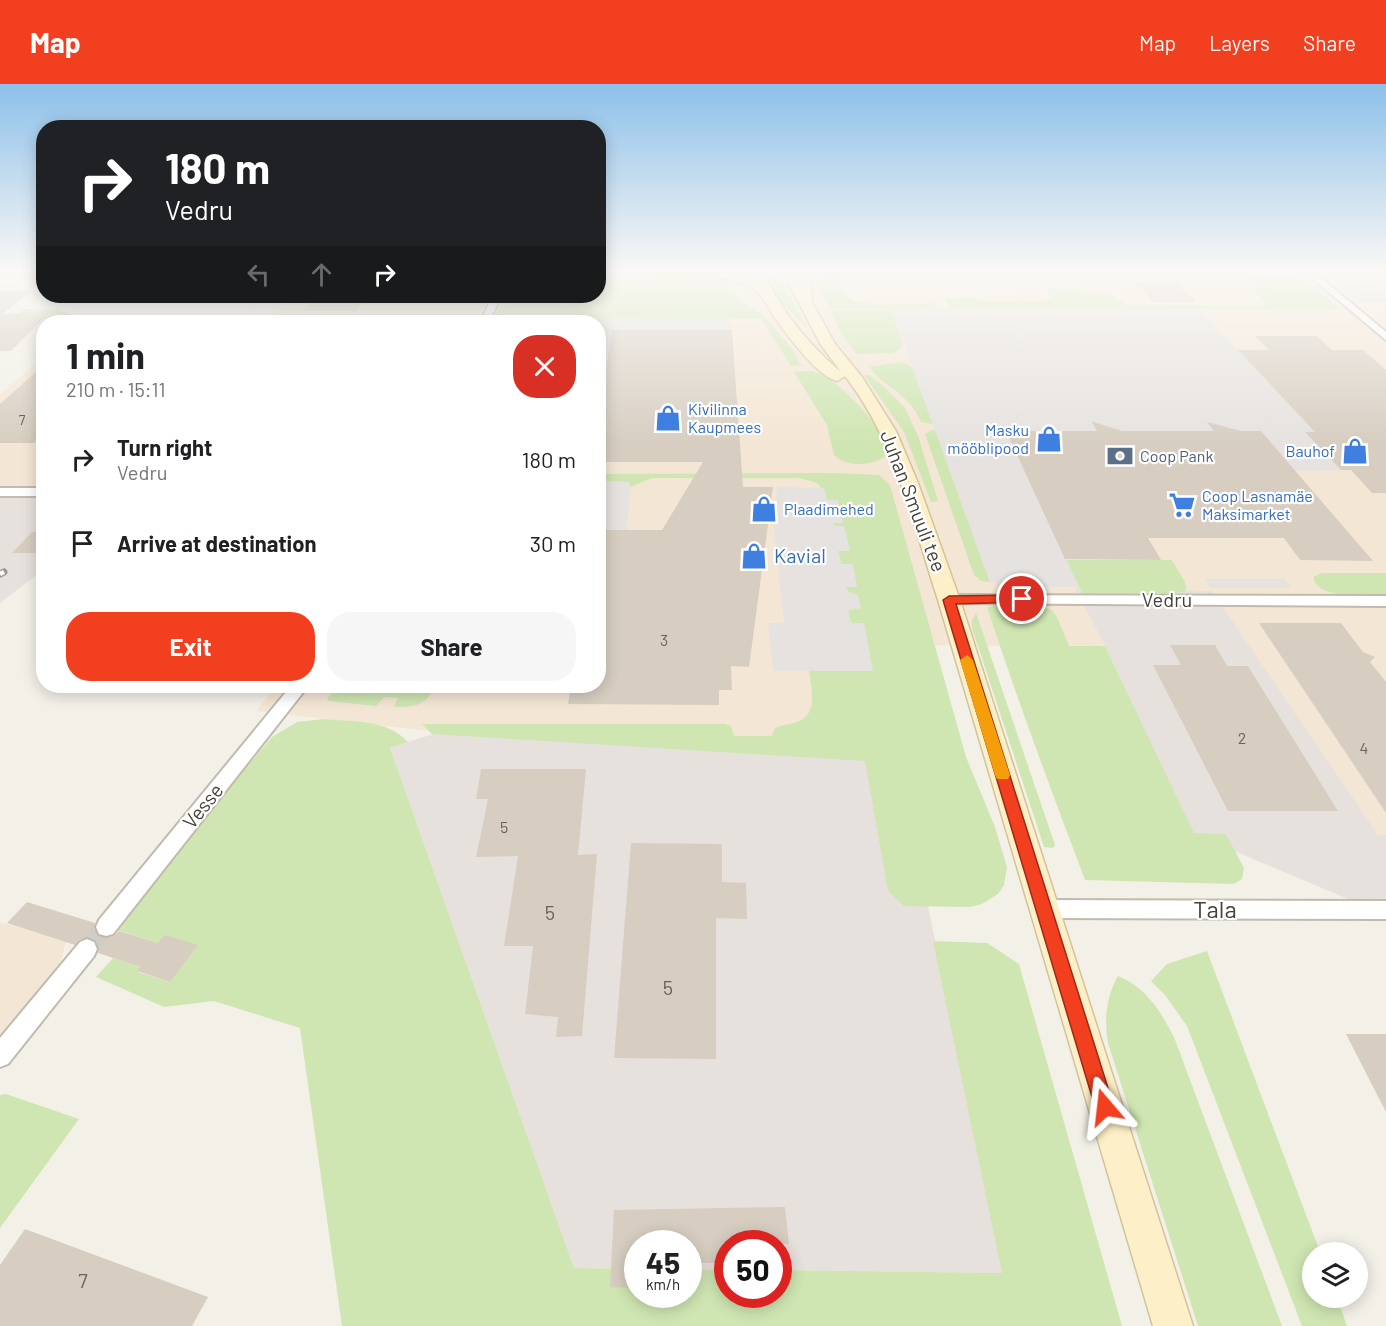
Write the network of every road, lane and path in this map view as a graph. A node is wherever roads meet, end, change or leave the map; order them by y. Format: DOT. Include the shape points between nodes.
graph roads {
  1 [pos="792,327"];
  2 [pos="818,327"];
  3 [pos="1374,327"];
  4 [pos="1386,337"];
  5 [pos="869,402"];
  6 [pos="0,492"];
  7 [pos="36,492"];
  8 [pos="949,600"];
  9 [pos="1386,601"];
  10 [pos="294,693"];
  11 [pos="1043,909"];
  12 [pos="1386,910"];
  13 [pos="106,927"];
  14 [pos="87,949"];
  15 [pos="0,1056"];
  16 [pos="1173,1326"];
  1 -- 5 [label="main road, Juhan Smuuli tee" via="824,366"];
  2 -- 5 [label="main road, Juhan Smuuli tee"];
  3 -- 4 [label="street"];
  5 -- 8 [label="main road, Juhan Smuuli tee" via="896,447"];
  6 -- 7 [label="street"];
  8 -- 9 [label="street, Vedru"];
  8 -- 11 [label="main road, Juhan Smuuli tee"];
  10 -- 13 [label="street, Vesse"];
  11 -- 12 [label="street, Tala"];
  11 -- 16 [label="main road, Juhan Smuuli tee"];
  14 -- 15 [label="street"];
}
